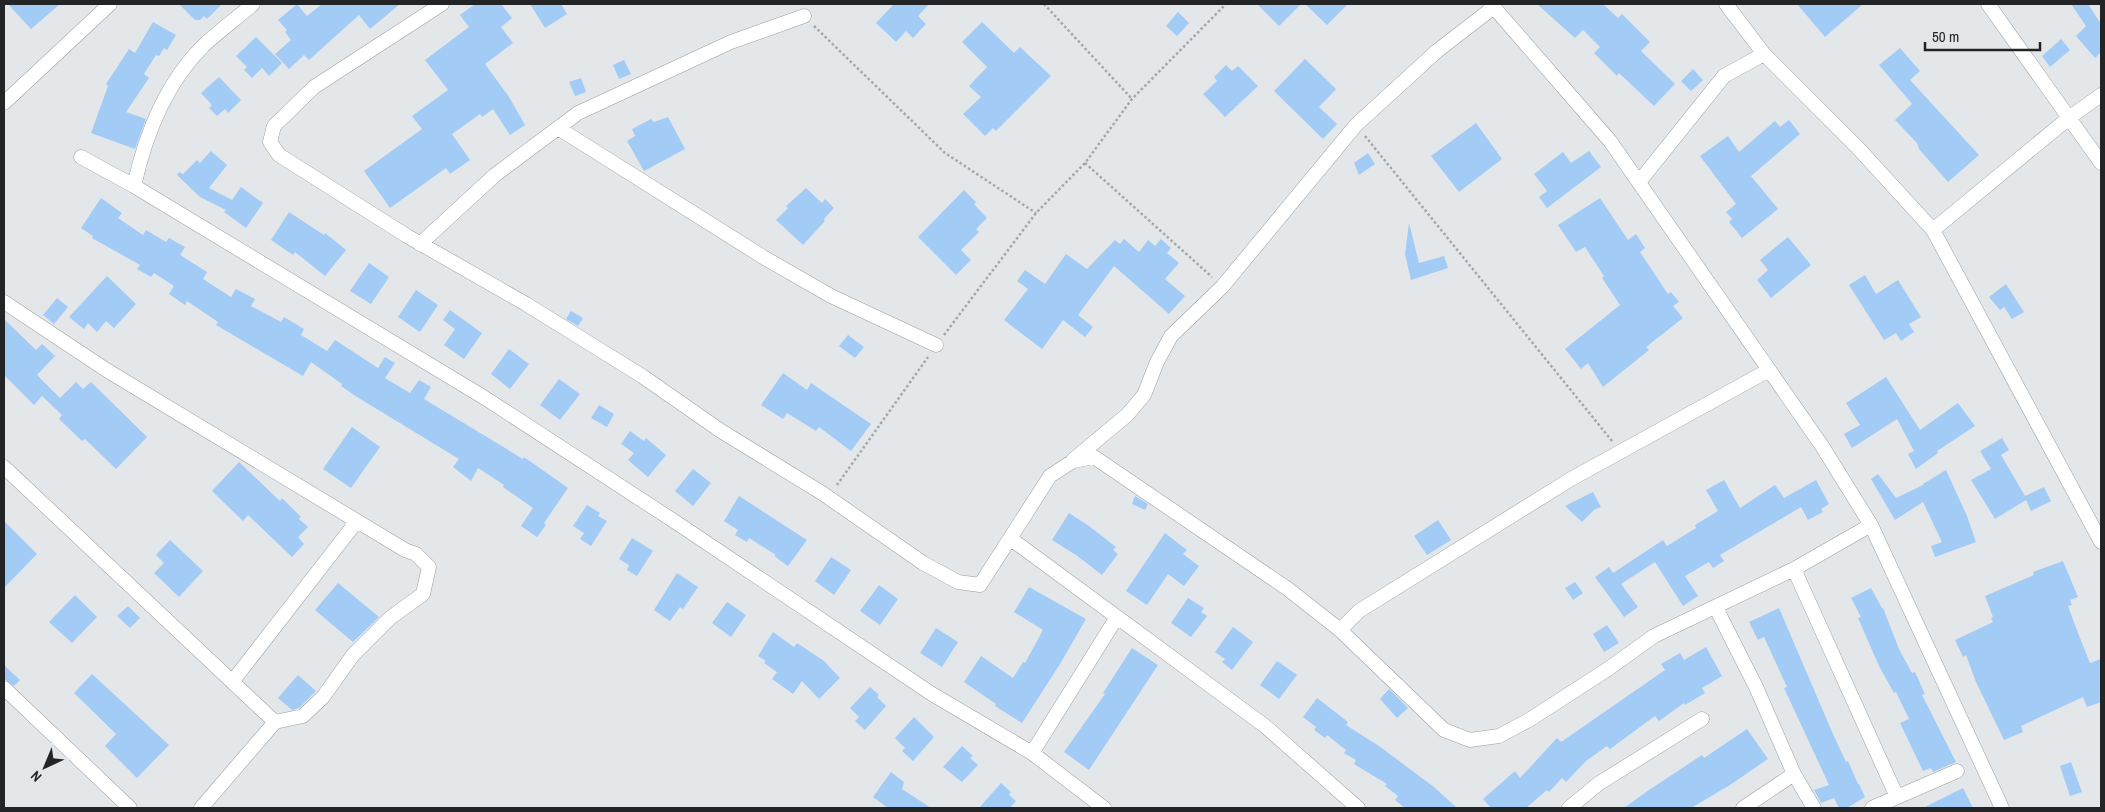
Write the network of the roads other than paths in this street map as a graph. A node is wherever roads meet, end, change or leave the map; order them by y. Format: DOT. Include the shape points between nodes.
graph roads {
  1 [pos="110,4"];
  2 [pos="253,4"];
  3 [pos="442,4"];
  4 [pos="1726,4"];
  5 [pos="1988,4"];
  6 [pos="1492,6"];
  7 [pos="804,16"];
  8 [pos="1764,54"];
  9 [pos="2101,95"];
  10 [pos="4,103"];
  11 [pos="2070,117"];
  12 [pos="558,128"];
  13 [pos="81,157"];
  14 [pos="2101,162"];
  15 [pos="1639,182"];
  16 [pos="134,186"];
  17 [pos="1933,230"];
  18 [pos="420,244"];
  19 [pos="4,302"];
  20 [pos="936,345"];
  21 [pos="1769,370"];
  22 [pos="1073,461"];
  23 [pos="4,467"];
  24 [pos="357,521"];
  25 [pos="1871,525"];
  26 [pos="1011,539"];
  27 [pos="2101,542"];
  28 [pos="1794,569"];
  29 [pos="1716,608"];
  30 [pos="1117,617"];
  31 [pos="1340,630"];
  32 [pos="232,682"];
  33 [pos="4,688"];
  34 [pos="1702,719"];
  35 [pos="275,722"];
  36 [pos="1032,753"];
  37 [pos="1957,771"];
  38 [pos="1794,774"];
  39 [pos="1897,797"];
  40 [pos="130,808"];
  41 [pos="201,808"];
  42 [pos="1104,808"];
  43 [pos="1358,808"];
  44 [pos="1569,808"];
  45 [pos="1743,808"];
  46 [pos="1814,808"];
  47 [pos="1872,808"];
  48 [pos="2002,808"];
  1 -- 10 [label="street"];
  2 -- 16 [label="street" via="204,46 177,78 162,104"];
  3 -- 18 [label="street" via="314,87 274,126 270,142 279,155"];
  4 -- 8 [label="street"];
  5 -- 11 [label="street"];
  6 -- 15 [label="street" via="1610,141"];
  6 -- 22 [label="street" via="1356,125 1222,287 1171,336 1144,395 1127,415"];
  7 -- 12 [label="street" via="731,42 578,114"];
  8 -- 15 [label="street" via="1724,76"];
  8 -- 17 [label="street" via="1858,148"];
  9 -- 11 [label="street"];
  11 -- 14 [label="street"];
  11 -- 17 [label="street"];
  12 -- 18 [label="street" via="494,175"];
  12 -- 20 [label="street" via="763,257 831,296"];
  13 -- 16 [label="street"];
  15 -- 21 [label="street"];
  16 -- 36 [label="street" via="485,398 678,522 932,694"];
  17 -- 27 [label="street"];
  18 -- 26 [label="street" via="634,371 923,563 958,582 980,585"];
  19 -- 24 [label="street" via="108,370"];
  21 -- 25 [label="street"];
  21 -- 31 [label="street" via="1571,479 1359,611"];
  22 -- 26 [label="street" via="1050,476"];
  22 -- 31 [label="street" via="1094,457 1288,589"];
  23 -- 32 [label="street"];
  24 -- 32 [label="street"];
  24 -- 35 [label="street" via="416,554 429,567 423,594 390,618 365,642 323,697 303,716"];
  25 -- 28 [label="street"];
  25 -- 48 [label="street"];
  26 -- 30 [label="street"];
  28 -- 29 [label="street"];
  28 -- 39 [label="street"];
  29 -- 31 [label="street" via="1654,636 1530,720 1499,736 1470,740 1444,730"];
  29 -- 38 [label="street" via="1756,687"];
  30 -- 36 [label="street"];
  30 -- 43 [label="street" via="1265,726"];
  32 -- 35 [label="street"];
  33 -- 40 [label="street"];
  34 -- 44 [label="street" via="1598,784"];
  35 -- 41 [label="street"];
  36 -- 42 [label="street"];
  37 -- 39 [label="street"];
  38 -- 45 [label="street"];
  38 -- 46 [label="street"];
  39 -- 47 [label="street"];
}
